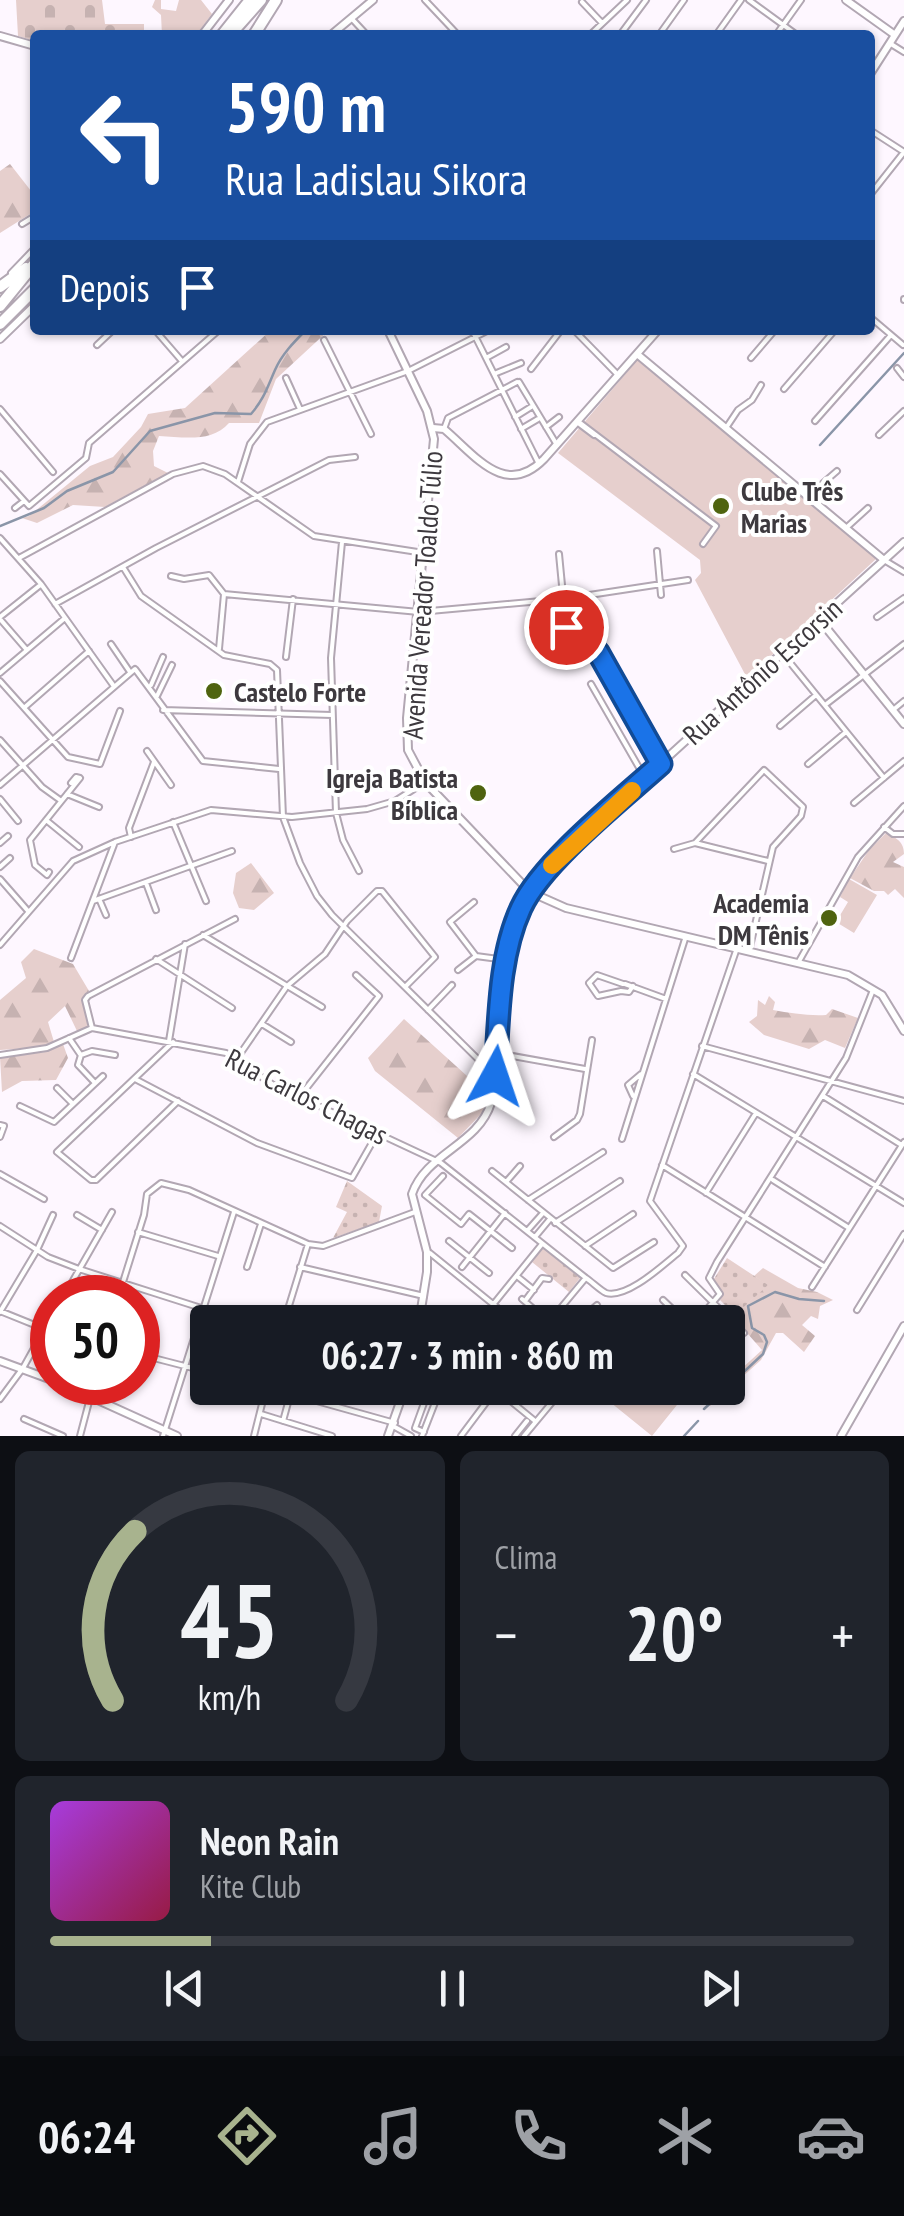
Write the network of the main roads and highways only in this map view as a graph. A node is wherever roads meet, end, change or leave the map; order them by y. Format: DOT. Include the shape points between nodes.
graph roads {
  1 [pos="229,0"];
  2 [pos="250,0"];
  3 [pos="261,0"];
  4 [pos="276,0"];
  5 [pos="373,0"];
  6 [pos="846,0"];
  7 [pos="904,21"];
  8 [pos="206,30"];
  9 [pos="226,30"];
  10 [pos="234,30"];
  11 [pos="257,30"];
  12 [pos="337,30"];
  13 [pos="895,35"];
  14 [pos="0,36"];
  15 [pos="30,45"];
  16 [pos="875,66"];
  17 [pos="30,265"];
  18 [pos="30,269"];
  19 [pos="30,278"];
  20 [pos="0,285"];
  21 [pos="30,293"];
  22 [pos="0,308"];
  23 [pos="30,310"];
  24 [pos="0,324"];
  25 [pos="390,335"];
  26 [pos="654,335"];
  27 [pos="0,339"];
  28 [pos="637,354"];
  29 [pos="433,430"];
  30 [pos="904,542"];
  31 [pos="884,560"];
  32 [pos="819,618"];
  33 [pos="904,724"];
  34 [pos="530,892"];
  35 [pos="904,1031"];
  36 [pos="422,1305"];
  37 [pos="903,1331"];
  38 [pos="0,1361"];
  39 [pos="30,1371"];
  40 [pos="104,1405"];
  41 [pos="400,1405"];
  42 [pos="164,1434"];
  43 [pos="177,1436"];
  44 [pos="388,1436"];
  45 [pos="841,1436"];
  1 -- 8 [label="main road"];
  2 -- 9 [label="highway"];
  3 -- 10 [label="highway"];
  4 -- 11 [label="highway"];
  5 -- 12 [label="main road"];
  6 -- 13 [label="main road"];
  7 -- 13 [label="main road"];
  13 -- 16 [label="main road"];
  14 -- 15 [label="main road"];
  17 -- 20 [label="highway"];
  18 -- 22 [label="highway"];
  19 -- 22 [label="highway"];
  21 -- 24 [label="highway"];
  23 -- 27 [label="main road"];
  25 -- 29 [label="main road, Avenida Vereador Toaldo Túlio"];
  26 -- 28 [label="main road"];
  28 -- 29 [label="main road" via="539,464 520,476 504,476 447,432"];
  28 -- 31 [label="main road"];
  29 -- 34 [label="main road, Avenida Vereador Toaldo Túlio" via="408,750 425,782"];
  30 -- 31 [label="main road, Rua Antônio Escorsin"];
  31 -- 32 [label="main road, Rua Antônio Escorsin"];
  32 -- 33 [label="main road"];
  32 -- 34 [label="main road, Rua Antônio Escorsin"];
  34 -- 35 [label="main road, Avenida Vereador Toaldo Túlio" via="566,908 848,975 874,988"];
  34 -- 36 [label="main road, Rua Antônio Escorsin" via="506,960 492,1100 482,1123 412,1194 427,1252"];
  37 -- 45 [label="main road"];
  38 -- 39 [label="main road"];
  40 -- 42 [label="main road"];
  41 -- 44 [label="main road"];
  42 -- 43 [label="main road"];
}
